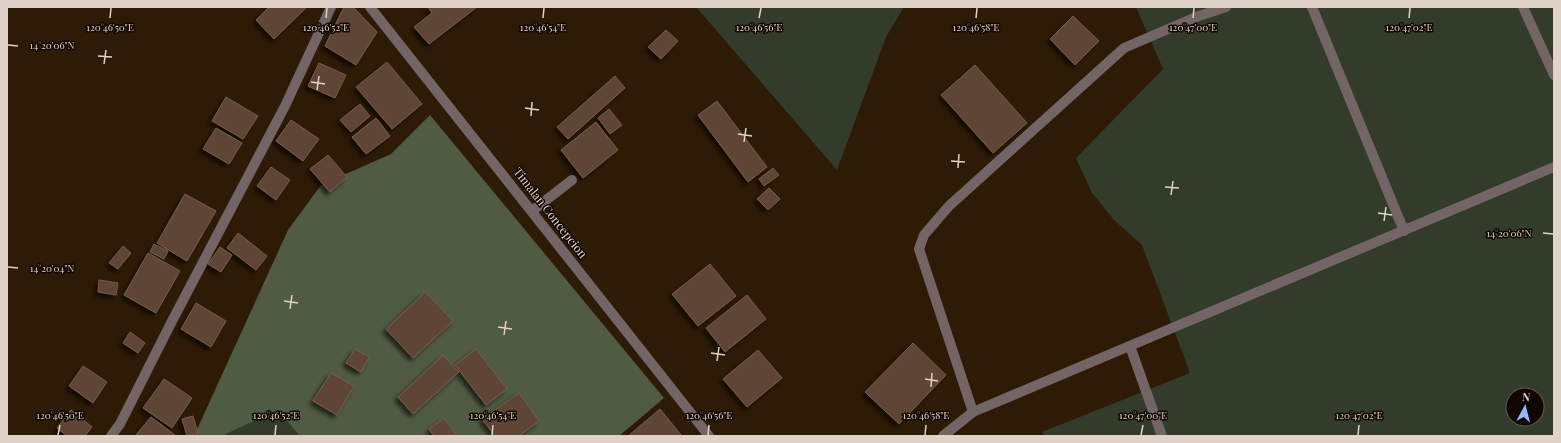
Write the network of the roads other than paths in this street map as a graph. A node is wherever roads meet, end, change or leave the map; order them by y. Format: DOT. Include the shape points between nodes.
graph roads {
  1 [pos="331,7"];
  2 [pos="370,7"];
  3 [pos="1226,7"];
  4 [pos="1312,7"];
  5 [pos="1523,7"];
  6 [pos="1554,75"];
  7 [pos="1554,167"];
  8 [pos="572,180"];
  9 [pos="532,211"];
  10 [pos="1404,231"];
  11 [pos="1130,346"];
  12 [pos="973,412"];
  13 [pos="111,436"];
  14 [pos="709,436"];
  15 [pos="943,436"];
  16 [pos="1162,436"];
  1 -- 13 [label="street" via="285,106 120,424"];
  2 -- 9 [label="street, Timalan Concepcion"];
  3 -- 12 [label="street" via="1124,48 949,206 924,235 919,248"];
  4 -- 10 [label="street"];
  5 -- 6 [label="street"];
  7 -- 10 [label="street"];
  8 -- 9 [label="street"];
  9 -- 14 [label="street, Timalan Concepcion"];
  10 -- 11 [label="street"];
  11 -- 12 [label="street"];
  11 -- 16 [label="street"];
  12 -- 15 [label="street"];
}
